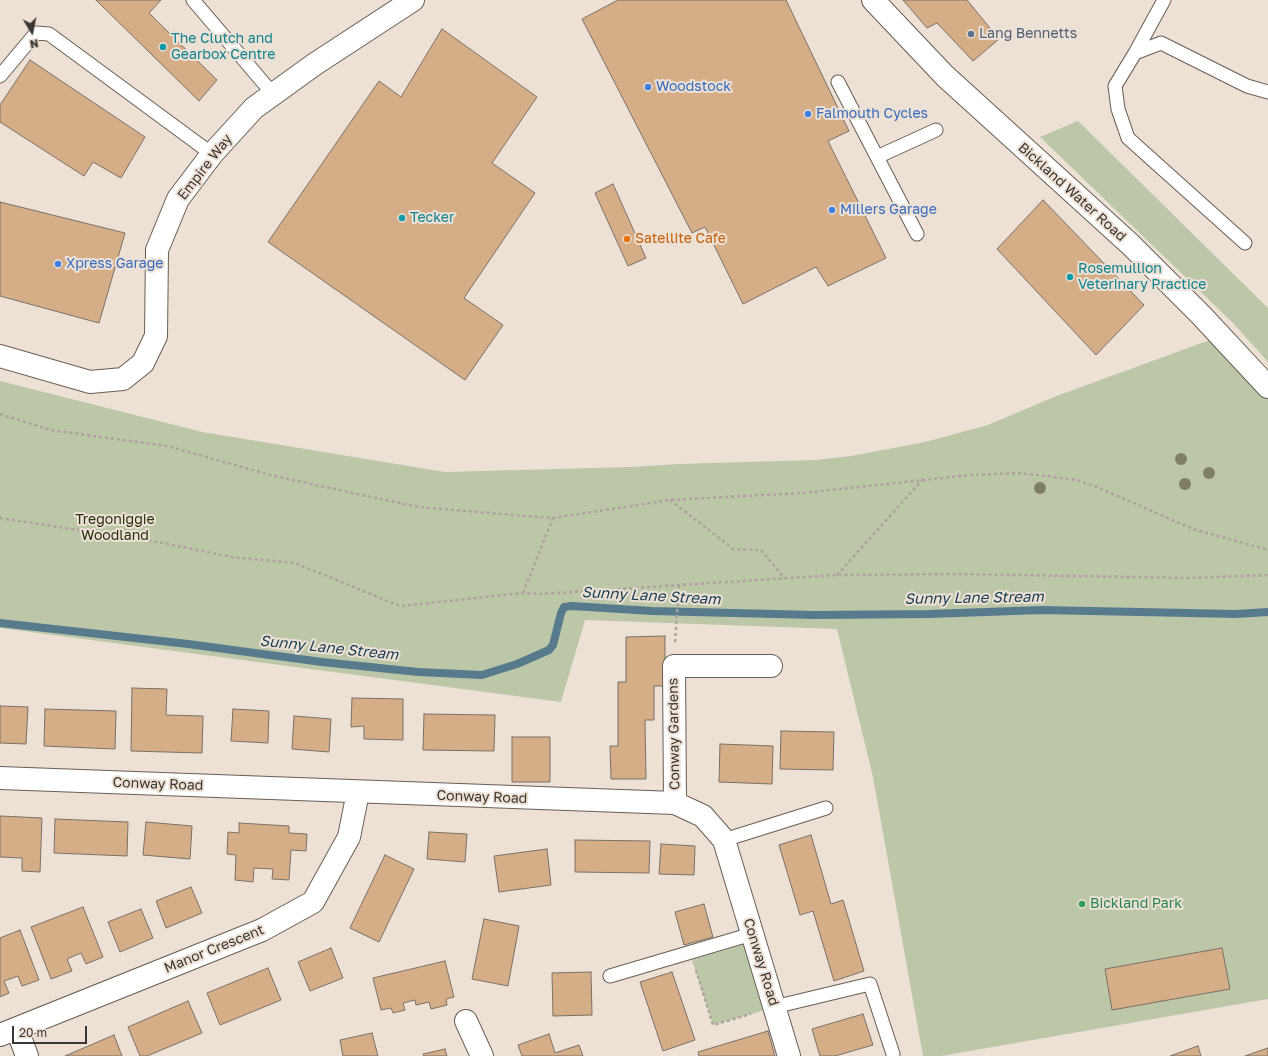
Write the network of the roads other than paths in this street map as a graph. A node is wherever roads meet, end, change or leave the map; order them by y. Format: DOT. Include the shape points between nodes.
graph roads {
  1 [pos="193,0"];
  2 [pos="413,0"];
  3 [pos="873,0"];
  4 [pos="1164,0"];
  5 [pos="1134,53"];
  6 [pos="0,76"];
  7 [pos="838,82"];
  8 [pos="1268,92"];
  9 [pos="273,94"];
  10 [pos="936,130"];
  11 [pos="212,154"];
  12 [pos="877,157"];
  13 [pos="917,234"];
  14 [pos="1246,243"];
  15 [pos="0,356"];
  16 [pos="1268,386"];
  17 [pos="771,666"];
  18 [pos="0,778"];
  19 [pos="358,792"];
  20 [pos="675,803"];
  21 [pos="826,808"];
  22 [pos="724,840"];
  23 [pos="752,934"];
  24 [pos="610,976"];
  25 [pos="774,1007"];
  26 [pos="466,1021"];
  27 [pos="9,1032"];
  28 [pos="893,1054"];
  29 [pos="27,1056"];
  30 [pos="482,1056"];
  31 [pos="789,1056"];
  1 -- 9 [label="lane"];
  2 -- 9 [label="street, Empire Way"];
  3 -- 16 [label="street, Bickland Water Road" via="945,76 1131,245"];
  4 -- 5 [label="lane"];
  5 -- 8 [label="lane" via="1161,43 1247,86"];
  5 -- 14 [label="lane" via="1116,86 1118,109 1128,138"];
  6 -- 11 [label="lane" via="36,33 48,34"];
  7 -- 12 [label="lane"];
  9 -- 11 [label="street, Empire Way" via="254,108"];
  10 -- 12 [label="lane"];
  11 -- 15 [label="street, Empire Way" via="178,199 157,250 156,336 142,363 123,379 90,382"];
  12 -- 13 [label="lane"];
  17 -- 20 [label="street, Conway Gardens" via="674,666"];
  18 -- 19 [label="street, Conway Road"];
  19 -- 20 [label="street, Conway Road"];
  19 -- 27 [label="street, Manor Crescent" via="349,837 313,902 262,930"];
  20 -- 22 [label="street, Conway Road" via="703,816"];
  21 -- 22 [label="lane"];
  22 -- 23 [label="street, Conway Road"];
  23 -- 24 [label="lane"];
  23 -- 25 [label="street, Conway Road"];
  25 -- 28 [label="lane" via="870,984"];
  25 -- 31 [label="street, Conway Road"];
  26 -- 30 [label="street"];
  27 -- 29 [label="street"];
}
